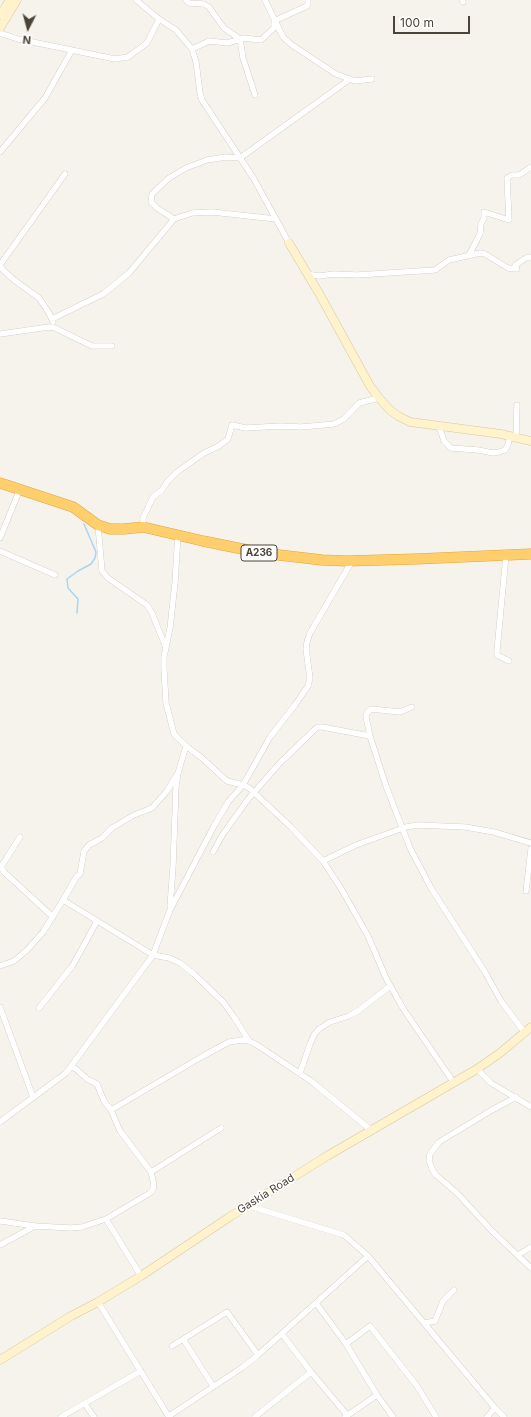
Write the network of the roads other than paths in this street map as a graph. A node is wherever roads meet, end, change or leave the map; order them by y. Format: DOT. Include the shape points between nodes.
graph roads {
  1 [pos="10,0"];
  2 [pos="17,0"];
  3 [pos="136,0"];
  4 [pos="186,0"];
  5 [pos="265,0"];
  6 [pos="308,0"];
  7 [pos="0,15"];
  8 [pos="160,19"];
  9 [pos="274,21"];
  10 [pos="0,28"];
  11 [pos="0,34"];
  12 [pos="240,39"];
  13 [pos="192,49"];
  14 [pos="72,50"];
  15 [pos="350,79"];
  16 [pos="372,79"];
  17 [pos="255,95"];
  18 [pos="0,152"];
  19 [pos="240,158"];
  20 [pos="531,167"];
  21 [pos="65,174"];
  22 [pos="174,219"];
  23 [pos="276,219"];
  24 [pos="288,240"];
  25 [pos="469,255"];
  26 [pos="531,257"];
  27 [pos="0,266"];
  28 [pos="307,274"];
  29 [pos="319,276"];
  30 [pos="312,282"];
  31 [pos="52,319"];
  32 [pos="55,328"];
  33 [pos="0,334"];
  34 [pos="112,346"];
  35 [pos="375,399"];
  36 [pos="517,405"];
  37 [pos="439,426"];
  38 [pos="513,436"];
  39 [pos="531,441"];
  40 [pos="0,483"];
  41 [pos="20,489"];
  42 [pos="98,525"];
  43 [pos="142,526"];
  44 [pos="178,534"];
  45 [pos="0,538"];
  46 [pos="0,551"];
  47 [pos="531,554"];
  48 [pos="506,555"];
  49 [pos="353,561"];
  50 [pos="55,575"];
  51 [pos="166,648"];
  52 [pos="509,661"];
  53 [pos="412,707"];
  54 [pos="370,736"];
  55 [pos="186,746"];
  56 [pos="178,773"];
  57 [pos="243,784"];
  58 [pos="253,792"];
  59 [pos="402,829"];
  60 [pos="20,837"];
  61 [pos="531,843"];
  62 [pos="531,849"];
  63 [pos="213,852"];
  64 [pos="322,860"];
  65 [pos="1,868"];
  66 [pos="526,891"];
  67 [pos="63,900"];
  68 [pos="170,910"];
  69 [pos="53,917"];
  70 [pos="96,921"];
  71 [pos="153,955"];
  72 [pos="0,966"];
  73 [pos="390,986"];
  74 [pos="0,1007"];
  75 [pos="39,1008"];
  76 [pos="528,1030"];
  77 [pos="249,1041"];
  78 [pos="71,1067"];
  79 [pos="477,1069"];
  80 [pos="300,1073"];
  81 [pos="454,1083"];
  82 [pos="33,1097"];
  83 [pos="516,1097"];
  84 [pos="531,1107"];
  85 [pos="111,1110"];
  86 [pos="0,1122"];
  87 [pos="221,1128"];
  88 [pos="371,1130"];
  89 [pos="152,1172"];
  90 [pos="249,1206"];
  91 [pos="106,1219"];
  92 [pos="0,1221"];
  93 [pos="35,1226"];
  94 [pos="0,1245"];
  95 [pos="531,1247"];
  96 [pos="518,1255"];
  97 [pos="368,1256"];
  98 [pos="531,1268"];
  99 [pos="141,1276"];
  100 [pos="454,1290"];
  101 [pos="98,1302"];
  102 [pos="316,1303"];
  103 [pos="424,1323"];
  104 [pos="282,1334"];
  105 [pos="183,1340"];
  106 [pos="346,1344"];
  107 [pos="172,1346"];
  108 [pos="258,1355"];
  109 [pos="0,1360"];
  110 [pos="141,1371"];
  111 [pos="311,1372"];
  112 [pos="213,1386"];
  113 [pos="377,1395"];
  114 [pos="85,1404"];
  115 [pos="495,1408"];
  116 [pos="169,1416"];
  117 [pos="346,1416"];
  118 [pos="61,1417"];
  119 [pos="94,1417"];
  120 [pos="255,1417"];
  121 [pos="393,1417"];
  122 [pos="436,1417"];
  123 [pos="487,1417"];
  124 [pos="504,1417"];
  1 -- 7 [label="main road"];
  2 -- 10 [label="main road"];
  3 -- 8 [label="street"];
  4 -- 12 [label="street" via="209,7 224,28"];
  5 -- 9 [label="street"];
  6 -- 9 [label="street" via="307,6"];
  8 -- 13 [label="street" via="176,30"];
  8 -- 14 [label="street" via="147,43 128,57 115,59"];
  9 -- 12 [label="street" via="274,28 261,40"];
  9 -- 15 [label="street" via="283,37 292,45 336,74"];
  11 -- 14 [label="street"];
  12 -- 13 [label="street" via="227,43 209,41"];
  12 -- 17 [label="street" via="243,58"];
  13 -- 19 [label="street" via="201,96"];
  14 -- 18 [label="street" via="45,98"];
  15 -- 16 [label="street"];
  15 -- 19 [label="street"];
  19 -- 22 [label="street" via="208,160 169,178 152,194 151,202"];
  19 -- 23 [label="street"];
  20 -- 25 [label="street" via="519,175 507,178 509,220 484,212 480,235"];
  21 -- 27 [label="street"];
  22 -- 23 [label="street" via="192,213 212,212"];
  22 -- 31 [label="street" via="129,273 103,294"];
  23 -- 24 [label="street"];
  24 -- 28 [label="main road"];
  25 -- 26 [label="street" via="483,253 508,268 517,269 517,264"];
  25 -- 29 [label="street" via="449,260 435,270"];
  27 -- 31 [label="street" via="39,298"];
  28 -- 29 [label="street"];
  28 -- 30 [label="main road"];
  29 -- 30 [label="street"];
  30 -- 35 [label="main road" via="373,390"];
  31 -- 32 [label="street"];
  32 -- 33 [label="street"];
  32 -- 34 [label="street" via="92,346"];
  35 -- 37 [label="main road" via="410,422"];
  35 -- 43 [label="street" via="359,403 334,424 246,428 232,425 228,439 177,472 154,496 143,518"];
  36 -- 38 [label="street"];
  37 -- 38 [label="main road"];
  37 -- 38 [label="street" via="444,441 450,448 499,452 505,450"];
  38 -- 39 [label="main road"];
  40 -- 41 [label="highway, A236"];
  41 -- 42 [label="highway, A236" via="73,508"];
  41 -- 45 [label="street"];
  42 -- 43 [label="highway, A236" via="110,529"];
  42 -- 51 [label="street" via="102,570 108,578 147,605"];
  43 -- 44 [label="highway, A236"];
  44 -- 49 [label="highway, A236" via="262,553"];
  44 -- 51 [label="street" via="175,583"];
  46 -- 50 [label="street"];
  47 -- 48 [label="highway, A236"];
  48 -- 49 [label="highway, A236"];
  48 -- 52 [label="street" via="497,655"];
  49 -- 57 [label="street" via="308,638 308,686 270,737"];
  51 -- 55 [label="street" via="166,704 174,734"];
  53 -- 54 [label="street" via="400,712 371,709 366,717"];
  54 -- 58 [label="street" via="318,727"];
  54 -- 59 [label="street"];
  55 -- 56 [label="street"];
  55 -- 57 [label="street" via="227,781"];
  56 -- 67 [label="street" via="152,808 134,815 89,845 84,851 80,874"];
  56 -- 68 [label="street"];
  57 -- 58 [label="street"];
  57 -- 68 [label="street" via="228,802 214,826"];
  58 -- 63 [label="street"];
  58 -- 64 [label="street"];
  59 -- 61 [label="street" via="427,825 465,827"];
  59 -- 64 [label="street"];
  59 -- 76 [label="street" via="431,888 501,1001"];
  60 -- 65 [label="street"];
  62 -- 66 [label="street"];
  64 -- 73 [label="street" via="368,936"];
  65 -- 69 [label="street"];
  67 -- 69 [label="street"];
  67 -- 70 [label="street"];
  68 -- 71 [label="street"];
  69 -- 72 [label="street" via="27,950 14,961"];
  70 -- 71 [label="street"];
  70 -- 75 [label="street" via="73,966"];
  71 -- 77 [label="street" via="176,960 194,974 224,1003"];
  71 -- 78 [label="street"];
  73 -- 80 [label="street" via="358,1011 319,1029 310,1044"];
  73 -- 81 [label="street"];
  74 -- 82 [label="street"];
  76 -- 79 [label="main road, Gaskia Road"];
  77 -- 80 [label="street"];
  77 -- 85 [label="street" via="230,1042"];
  78 -- 82 [label="street"];
  78 -- 85 [label="street" via="97,1084"];
  79 -- 81 [label="main road, Gaskia Road"];
  79 -- 83 [label="street" via="491,1083"];
  80 -- 88 [label="street"];
  81 -- 88 [label="main road, Gaskia Road"];
  82 -- 86 [label="street"];
  83 -- 84 [label="street"];
  83 -- 96 [label="street" via="439,1142 429,1157 436,1175 458,1193"];
  85 -- 89 [label="street" via="120,1131"];
  87 -- 89 [label="street"];
  88 -- 90 [label="main road, Gaskia Road"];
  89 -- 91 [label="street" via="154,1185 150,1193"];
  90 -- 97 [label="street" via="344,1235"];
  90 -- 99 [label="main road, Gaskia Road"];
  91 -- 93 [label="street" via="82,1227"];
  91 -- 99 [label="street"];
  92 -- 93 [label="street"];
  93 -- 94 [label="street"];
  95 -- 96 [label="street"];
  96 -- 98 [label="street"];
  97 -- 102 [label="street"];
  97 -- 103 [label="street"];
  99 -- 101 [label="main road, Gaskia Road"];
  100 -- 103 [label="street" via="443,1301 435,1321"];
  101 -- 109 [label="main road, Gaskia Road"];
  101 -- 110 [label="street"];
  102 -- 104 [label="street"];
  102 -- 106 [label="street"];
  103 -- 115 [label="street"];
  104 -- 108 [label="street"];
  104 -- 111 [label="street"];
  105 -- 107 [label="street"];
  105 -- 108 [label="street" via="228,1312"];
  105 -- 112 [label="street"];
  106 -- 113 [label="street"];
  106 -- 122 [label="street" via="370,1326 417,1386"];
  108 -- 112 [label="street"];
  110 -- 114 [label="street"];
  110 -- 116 [label="street"];
  111 -- 117 [label="street"];
  111 -- 120 [label="street"];
  112 -- 116 [label="street"];
  113 -- 117 [label="street"];
  113 -- 121 [label="street"];
  114 -- 118 [label="street"];
  114 -- 119 [label="street"];
  115 -- 123 [label="street"];
  115 -- 124 [label="street"];
}
